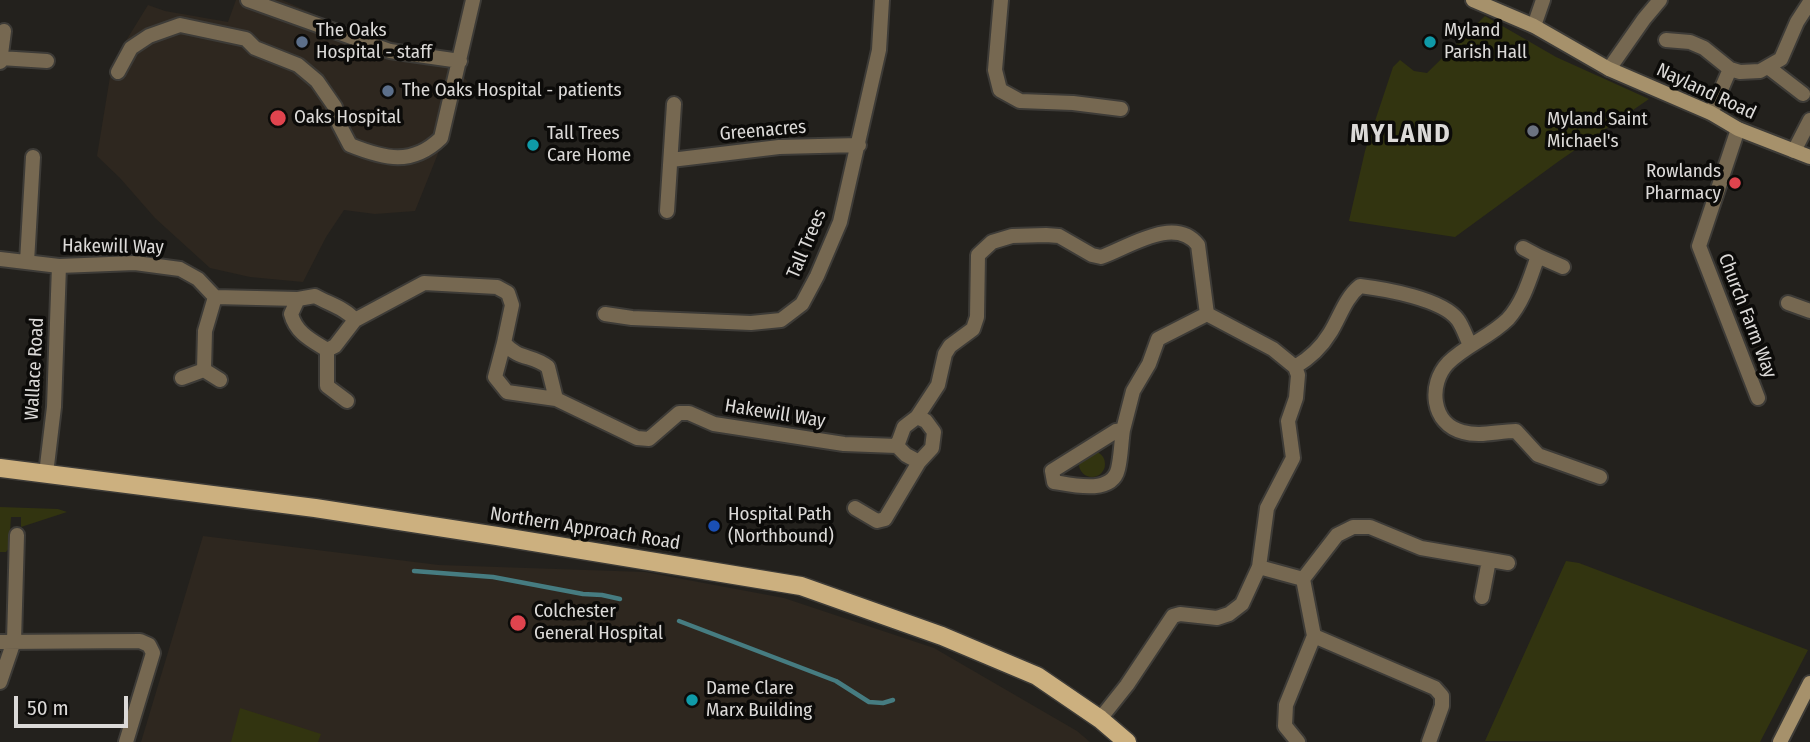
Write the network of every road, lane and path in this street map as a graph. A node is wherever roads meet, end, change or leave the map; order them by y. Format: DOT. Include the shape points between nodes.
graph roads {
  1 [pos="248,0"];
  2 [pos="473,0"];
  3 [pos="882,0"];
  4 [pos="1001,0"];
  5 [pos="1473,0"];
  6 [pos="1543,0"];
  7 [pos="1660,0"];
  8 [pos="1810,2"];
  9 [pos="1534,26"];
  10 [pos="4,31"];
  11 [pos="1666,40"];
  12 [pos="0,60"];
  13 [pos="47,61"];
  14 [pos="460,61"];
  15 [pos="1768,67"];
  16 [pos="1609,69"];
  17 [pos="1730,69"];
  18 [pos="118,72"];
  19 [pos="1803,94"];
  20 [pos="674,104"];
  21 [pos="1121,108"];
  22 [pos="1711,113"];
  23 [pos="1810,121"];
  24 [pos="1738,129"];
  25 [pos="859,145"];
  26 [pos="1794,151"];
  27 [pos="33,157"];
  28 [pos="1810,157"];
  29 [pos="671,160"];
  30 [pos="667,211"];
  31 [pos="1523,248"];
  32 [pos="1538,256"];
  33 [pos="0,259"];
  34 [pos="27,262"];
  35 [pos="59,266"];
  36 [pos="1563,267"];
  37 [pos="215,297"];
  38 [pos="298,299"];
  39 [pos="1788,303"];
  40 [pos="1810,311"];
  41 [pos="605,314"];
  42 [pos="1207,314"];
  43 [pos="355,320"];
  44 [pos="504,343"];
  45 [pos="1470,345"];
  46 [pos="327,350"];
  47 [pos="1295,367"];
  48 [pos="204,370"];
  49 [pos="182,378"];
  50 [pos="220,380"];
  51 [pos="1758,398"];
  52 [pos="556,399"];
  53 [pos="347,401"];
  54 [pos="917,417"];
  55 [pos="1123,430"];
  56 [pos="897,446"];
  57 [pos="919,462"];
  58 [pos="0,468"];
  59 [pos="46,474"];
  60 [pos="1600,477"];
  61 [pos="855,508"];
  62 [pos="17,535"];
  63 [pos="1489,560"];
  64 [pos="1508,563"];
  65 [pos="1259,568"];
  66 [pos="1303,579"];
  67 [pos="1482,597"];
  68 [pos="1314,636"];
  69 [pos="7,641"];
  70 [pos="0,682"];
  71 [pos="1810,684"];
  72 [pos="1100,719"];
  73 [pos="126,742"];
  74 [pos="1127,742"];
  75 [pos="1298,742"];
  76 [pos="1430,742"];
  77 [pos="1780,742"];
  1 -- 14 [label="street" via="390,51"];
  2 -- 14 [label="street"];
  3 -- 25 [label="street, Tall Trees" via="879,50"];
  4 -- 21 [label="street" via="996,70 1000,90 1020,101"];
  5 -- 9 [label="street, Nayland Road"];
  6 -- 9 [label="street"];
  7 -- 16 [label="street"];
  8 -- 15 [label="street" via="1781,59"];
  9 -- 16 [label="street, Nayland Road"];
  10 -- 12 [label="street"];
  11 -- 17 [label="street" via="1704,48"];
  12 -- 13 [label="street"];
  14 -- 18 [label="street" via="441,138 428,150 397,157 350,145 335,107 317,80 246,39 180,25 131,48"];
  15 -- 17 [label="street" via="1760,71"];
  15 -- 19 [label="street"];
  16 -- 22 [label="street, Nayland Road"];
  17 -- 22 [label="street"];
  20 -- 29 [label="street"];
  22 -- 24 [label="street, Nayland Road"];
  23 -- 26 [label="street"];
  24 -- 26 [label="street, Nayland Road"];
  24 -- 51 [label="street, Church Farm Way" via="1699,246"];
  25 -- 29 [label="street, Greenacres"];
  25 -- 41 [label="street, Tall Trees" via="840,222 817,275 802,304 781,320 751,323"];
  26 -- 28 [label="street, Nayland Road"];
  27 -- 34 [label="street"];
  29 -- 30 [label="street"];
  31 -- 32 [label="street"];
  32 -- 36 [label="street"];
  32 -- 45 [label="street" via="1521,302 1509,318"];
  33 -- 34 [label="street, Hakewill Way"];
  34 -- 35 [label="street, Hakewill Way"];
  35 -- 37 [label="street, Hakewill Way" via="135,263 180,269"];
  35 -- 59 [label="street, Wallace Road" via="54,407"];
  37 -- 38 [label="street"];
  37 -- 48 [label="street" via="205,331"];
  38 -- 43 [label="street" via="315,296 347,311"];
  38 -- 46 [label="street" via="291,314 294,325"];
  39 -- 40 [label="street"];
  42 -- 47 [label="street" via="1273,349"];
  42 -- 54 [label="street" via="1198,245 1179,232 1160,233 1101,257 1059,236 1014,236 992,242 978,255 974,329 950,346 938,385"];
  42 -- 55 [label="street" via="1158,339 1133,391"];
  43 -- 44 [label="street, Hakewill Way" via="424,283 497,287 508,293 512,304"];
  43 -- 46 [label="street, Hakewill Way"];
  44 -- 52 [label="street" via="519,356 548,367"];
  44 -- 52 [label="street, Hakewill Way" via="495,377 500,385 516,395"];
  45 -- 47 [label="street" via="1457,319 1443,307 1360,286 1312,357"];
  45 -- 60 [label="street" via="1439,374 1436,405 1444,421 1459,432 1476,435 1516,431 1538,455"];
  46 -- 53 [label="street" via="327,386"];
  47 -- 65 [label="street" via="1296,398 1287,421 1293,458 1264,516"];
  48 -- 49 [label="street"];
  48 -- 50 [label="street"];
  52 -- 56 [label="street, Hakewill Way" via="637,438 649,439 679,413 690,413 714,424 844,444"];
  54 -- 56 [label="street" via="904,427"];
  54 -- 57 [label="street" via="934,432 932,448"];
  55 -- 55 [label="street" via="1052,471 1055,482 1091,488 1113,478 1119,468"];
  56 -- 57 [label="street"];
  57 -- 61 [label="street" via="885,519 877,521"];
  58 -- 59 [label="main road, Northern Approach Road"];
  59 -- 72 [label="main road, Northern Approach Road" via="341,512 801,586 942,636 1037,676"];
  62 -- 69 [label="street"];
  63 -- 64 [label="street"];
  63 -- 66 [label="street" via="1421,548 1370,527 1353,527 1337,536"];
  63 -- 67 [label="street"];
  65 -- 66 [label="street"];
  65 -- 72 [label="street" via="1242,604 1229,614 1217,618 1173,616"];
  66 -- 68 [label="street"];
  68 -- 75 [label="street" via="1286,705 1285,726"];
  68 -- 76 [label="street" via="1434,688 1442,696 1442,706"];
  69 -- 70 [label="street"];
  69 -- 73 [label="street" via="140,641 149,645 153,653"];
  71 -- 77 [label="street"];
  72 -- 74 [label="main road, Northern Approach Road"];
}
